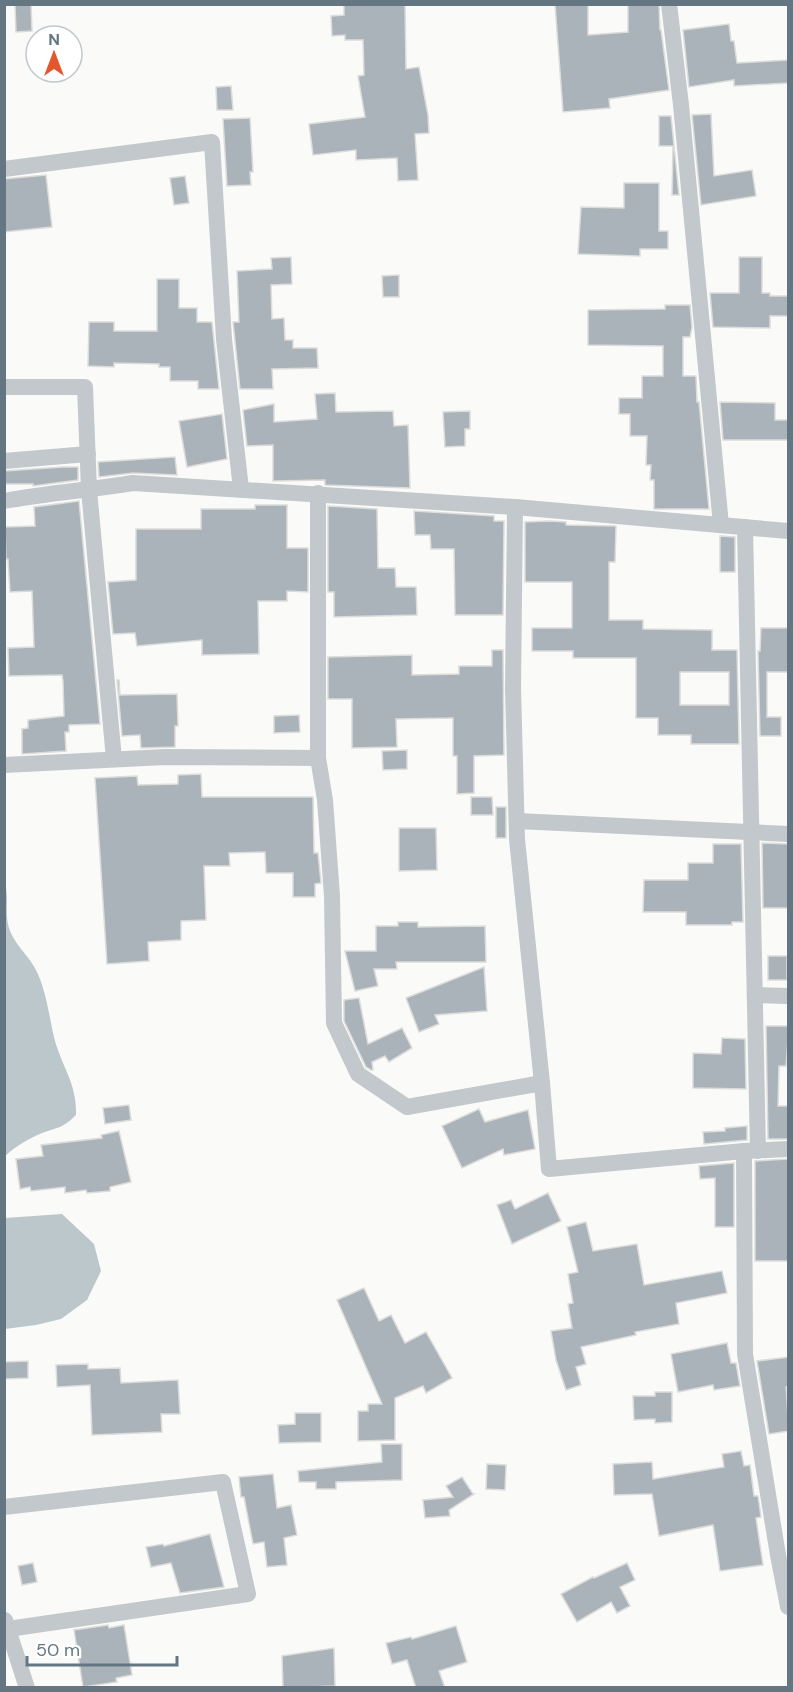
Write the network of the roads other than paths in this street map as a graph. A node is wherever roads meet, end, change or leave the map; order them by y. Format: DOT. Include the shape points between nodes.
graph roads {
  1 [pos="669,4"];
  2 [pos="4,169"];
  3 [pos="4,387"];
  4 [pos="88,454"];
  5 [pos="4,461"];
  6 [pos="241,489"];
  7 [pos="89,490"];
  8 [pos="318,493"];
  9 [pos="4,501"];
  10 [pos="515,507"];
  11 [pos="721,525"];
  12 [pos="745,527"];
  13 [pos="789,531"];
  14 [pos="318,758"];
  15 [pos="114,759"];
  16 [pos="4,765"];
  17 [pos="517,821"];
  18 [pos="751,832"];
  19 [pos="789,834"];
  20 [pos="755,995"];
  21 [pos="789,996"];
  22 [pos="542,1083"];
  23 [pos="789,1149"];
  24 [pos="751,1151"];
  25 [pos="4,1507"];
  26 [pos="789,1607"];
  27 [pos="6,1624"];
  28 [pos="27,1688"];
  1 -- 11 [label="street"];
  2 -- 6 [label="street" via="212,142 224,339"];
  3 -- 4 [label="street" via="85,387"];
  4 -- 5 [label="street"];
  4 -- 7 [label="street"];
  6 -- 7 [label="street" via="133,483"];
  6 -- 8 [label="street"];
  7 -- 9 [label="street"];
  7 -- 15 [label="street"];
  8 -- 10 [label="street"];
  8 -- 14 [label="street"];
  10 -- 11 [label="street"];
  10 -- 17 [label="street" via="513,688"];
  11 -- 12 [label="street"];
  12 -- 13 [label="street"];
  12 -- 18 [label="street"];
  14 -- 15 [label="street"];
  14 -- 22 [label="street" via="332,897 334,1023 358,1074 408,1107"];
  15 -- 16 [label="street"];
  17 -- 18 [label="street"];
  17 -- 22 [label="street"];
  18 -- 19 [label="street"];
  18 -- 20 [label="street"];
  20 -- 21 [label="street"];
  20 -- 24 [label="street"];
  22 -- 24 [label="street" via="549,1169"];
  23 -- 24 [label="street"];
  24 -- 26 [label="street" via="745,1354"];
  25 -- 27 [label="street" via="223,1482 248,1594"];
  27 -- 28 [label="street"];
}
